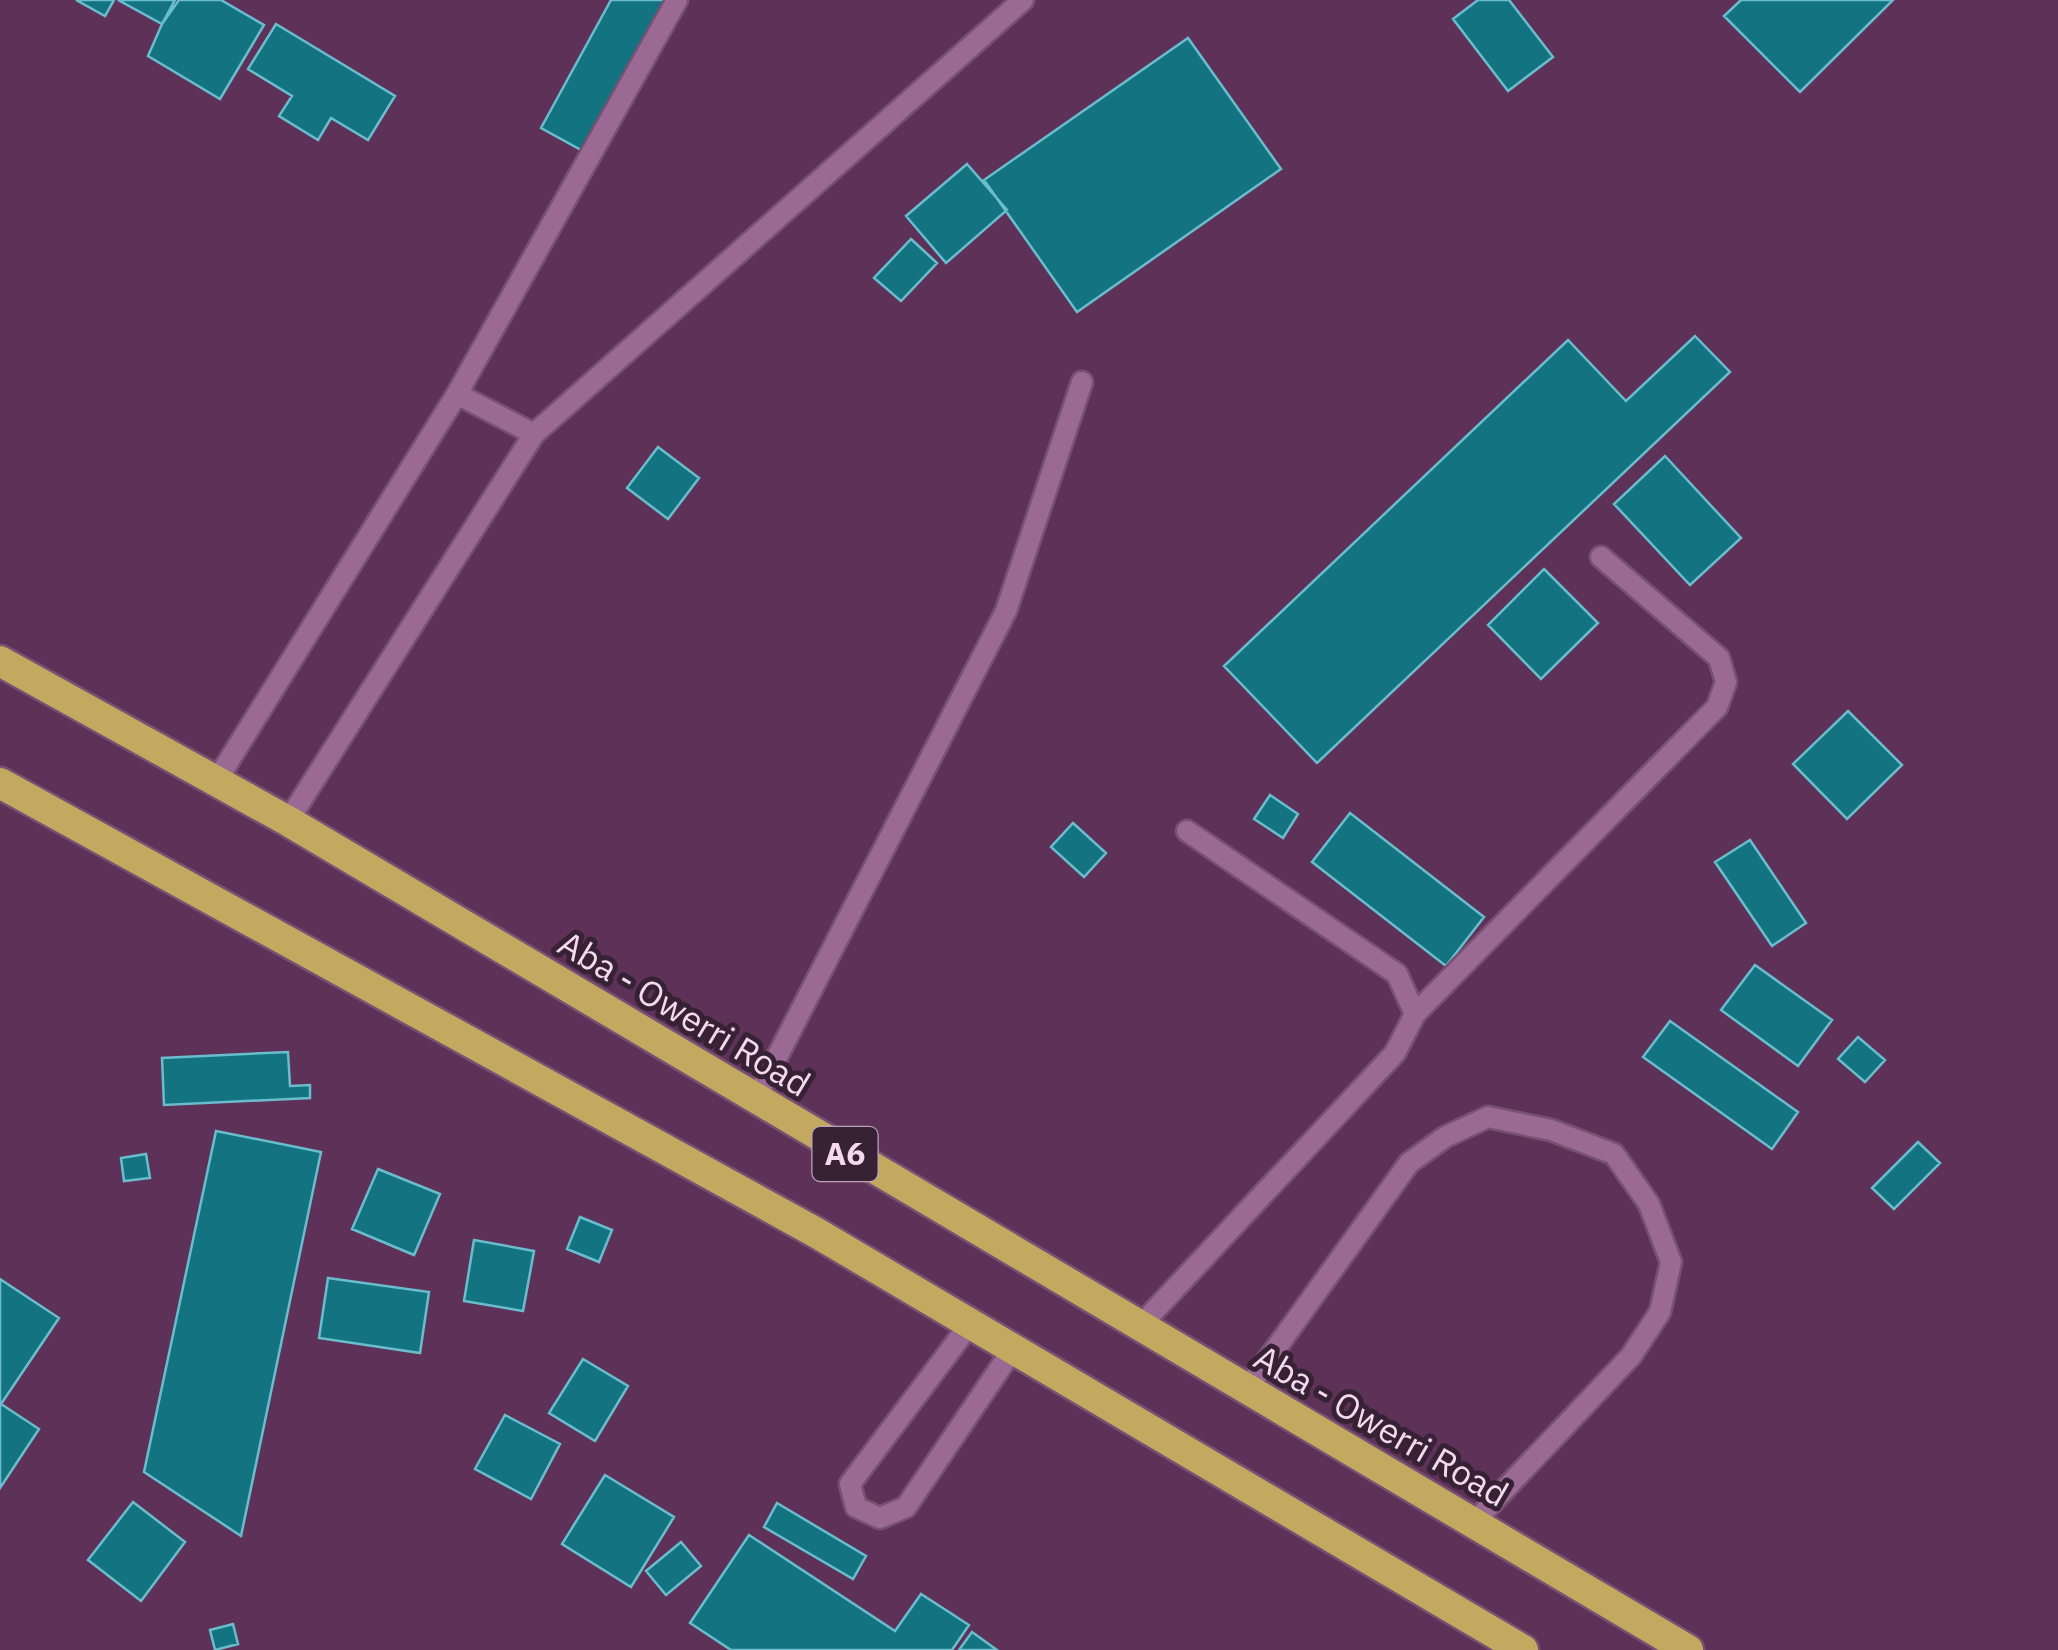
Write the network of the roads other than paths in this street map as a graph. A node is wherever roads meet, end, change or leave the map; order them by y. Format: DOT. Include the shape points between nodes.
graph roads {
  1 [pos="677,0"];
  2 [pos="1023,0"];
  3 [pos="1082,382"];
  4 [pos="457,394"];
  5 [pos="534,434"];
  6 [pos="1601,558"];
  7 [pos="0,662"];
  8 [pos="0,783"];
  9 [pos="215,783"];
  10 [pos="288,822"];
  11 [pos="1187,831"];
  12 [pos="1415,1014"];
  13 [pos="755,1100"];
  14 [pos="970,1324"];
  15 [pos="1139,1327"];
  16 [pos="1013,1349"];
  17 [pos="1246,1390"];
  18 [pos="1473,1523"];
  19 [pos="1672,1646"];
  20 [pos="1523,1650"];
  1 -- 4 [label="lane"];
  2 -- 5 [label="lane"];
  3 -- 13 [label="lane" via="1006,611"];
  4 -- 5 [label="lane"];
  4 -- 9 [label="lane"];
  5 -- 10 [label="lane"];
  6 -- 12 [label="lane" via="1718,658 1726,682 1717,707"];
  7 -- 9 [label="highway, Aba - Owerri Road / A6"];
  8 -- 14 [label="highway, A6"];
  9 -- 10 [label="highway, Aba - Owerri Road / A6"];
  10 -- 13 [label="highway, Aba - Owerri Road / A6"];
  11 -- 12 [label="lane" via="1397,974"];
  12 -- 15 [label="lane" via="1394,1053"];
  13 -- 15 [label="highway, Aba - Owerri Road / A6"];
  14 -- 16 [label="highway, A6"];
  14 -- 16 [label="lane" via="850,1484 856,1507 880,1518 906,1507"];
  15 -- 17 [label="highway, Aba - Owerri Road / A6"];
  16 -- 20 [label="highway, A6"];
  17 -- 18 [label="highway, Aba - Owerri Road / A6"];
  17 -- 18 [label="lane" via="1409,1163 1445,1137 1488,1118 1550,1130 1614,1154 1649,1204 1672,1262 1660,1312 1631,1356"];
  18 -- 19 [label="highway, Aba - Owerri Road / A6"];
}
